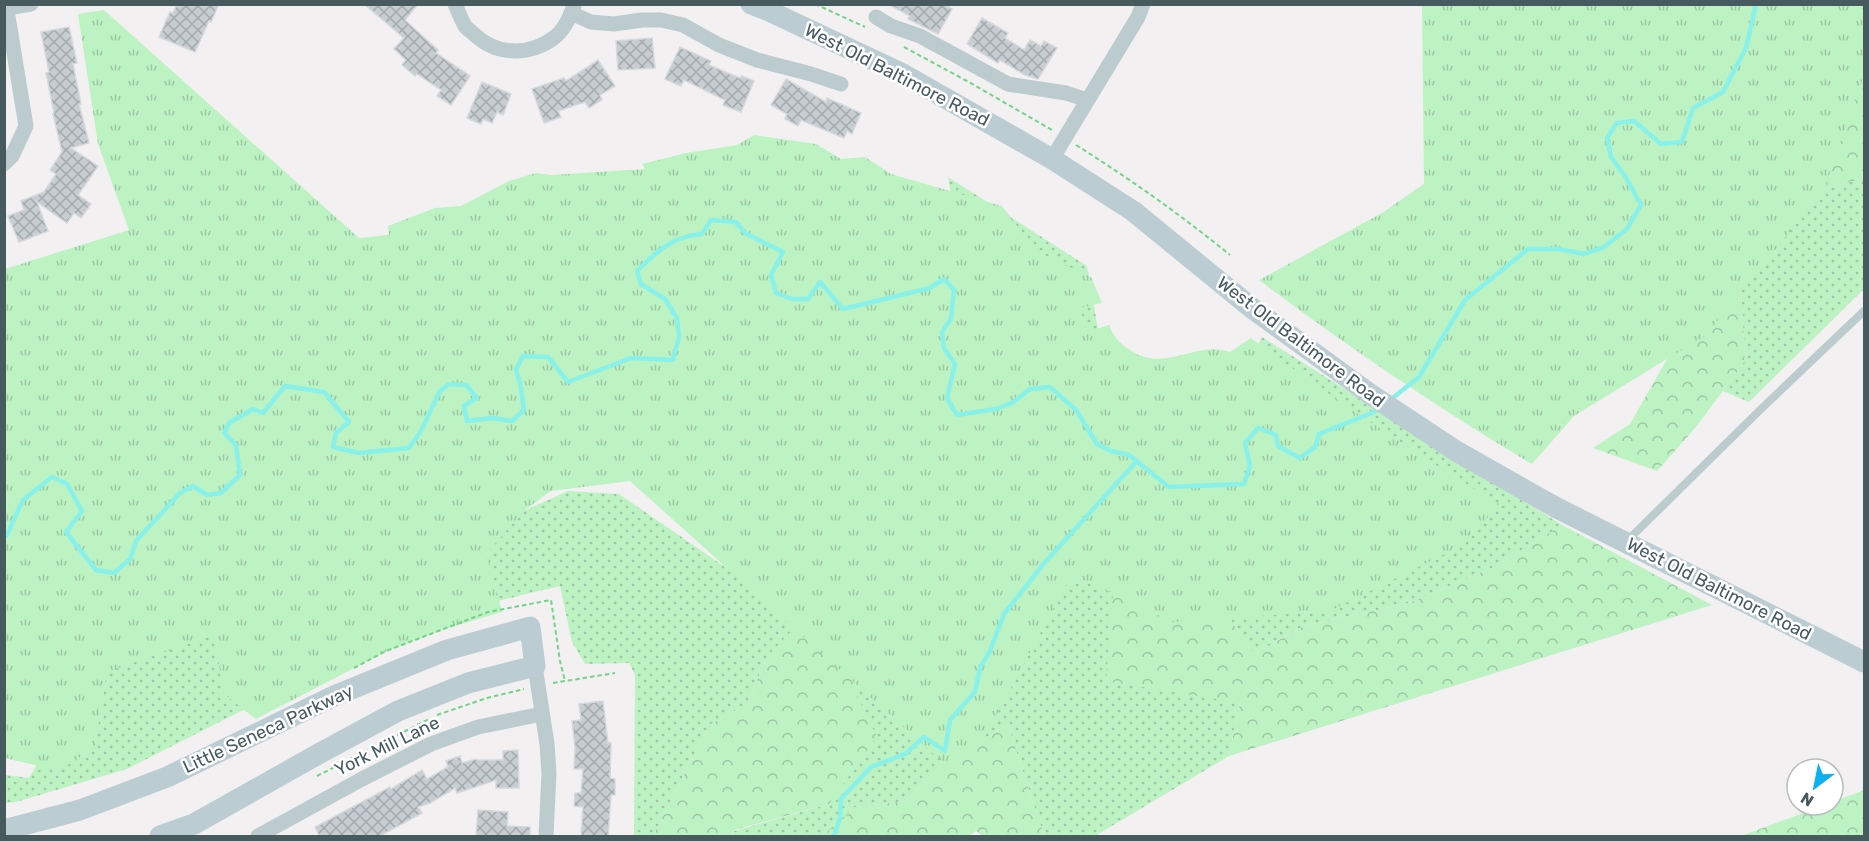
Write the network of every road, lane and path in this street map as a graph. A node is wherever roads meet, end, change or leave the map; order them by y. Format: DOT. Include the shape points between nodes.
graph roads {
  1 [pos="31,4"];
  2 [pos="455,4"];
  3 [pos="751,4"];
  4 [pos="815,4"];
  5 [pos="1143,4"];
  6 [pos="7,6"];
  7 [pos="573,9"];
  8 [pos="872,23"];
  9 [pos="898,44"];
  10 [pos="841,84"];
  11 [pos="1087,100"];
  12 [pos="1064,138"];
  13 [pos="1052,159"];
  14 [pos="4,164"];
  15 [pos="1230,255"];
  16 [pos="1864,311"];
  17 [pos="1626,542"];
  18 [pos="1864,662"];
  19 [pos="535,666"];
  20 [pos="542,714"];
  21 [pos="17,830"];
  22 [pos="160,837"];
  23 [pos="258,837"];
  24 [pos="546,837"];
  1 -- 6 [label="street"];
  2 -- 7 [label="street" via="466,27 480,40 495,49 511,50 541,46 557,35"];
  3 -- 13 [label="street, West Old Baltimore Road" via="903,74"];
  4 -- 8 [label="path"];
  5 -- 11 [label="street"];
  6 -- 14 [label="street" via="26,126"];
  7 -- 10 [label="street" via="591,21 614,24 661,20 683,25 757,60"];
  8 -- 11 [label="street" via="920,36 1008,84"];
  9 -- 12 [label="path"];
  11 -- 12 [label="street"];
  12 -- 13 [label="street"];
  12 -- 15 [label="path" via="1173,209"];
  13 -- 17 [label="street, West Old Baltimore Road" via="1133,211 1253,309 1397,413 1466,457"];
  16 -- 17 [label="lane"];
  17 -- 18 [label="street, West Old Baltimore Road"];
  19 -- 20 [label="street"];
  19 -- 21 [label="street, Little Seneca Parkway" via="530,627 447,650 334,696 166,777"];
  19 -- 22 [label="street" via="468,683 398,711 194,825"];
  20 -- 23 [label="street, York Mill Lane" via="478,727 431,744"];
  20 -- 24 [label="street" via="549,772"];
}
